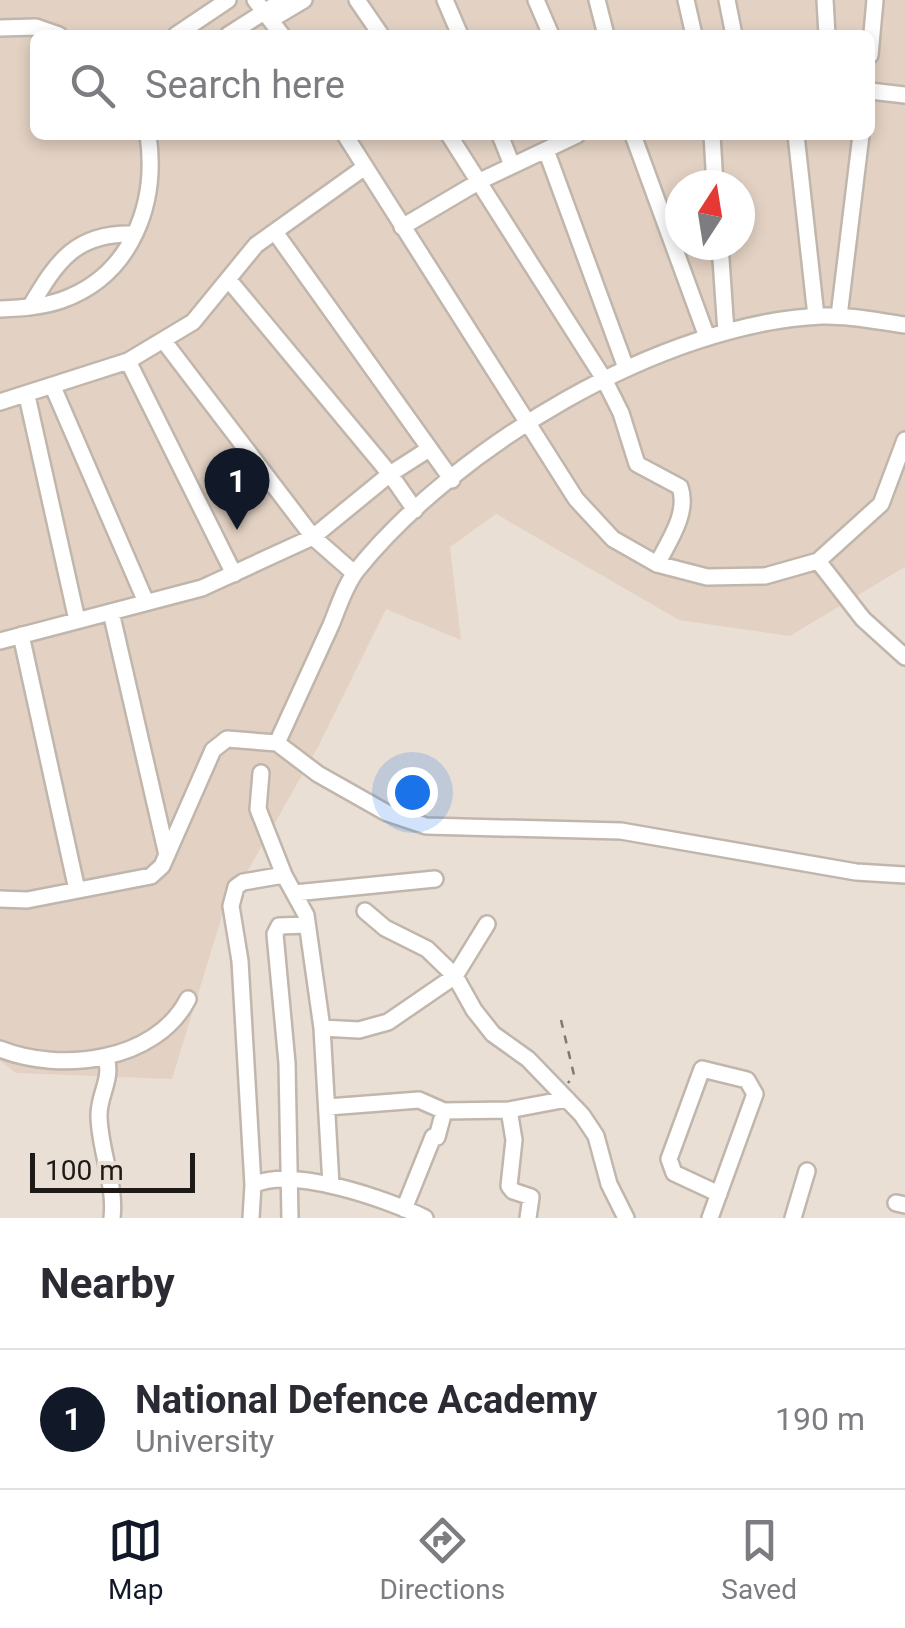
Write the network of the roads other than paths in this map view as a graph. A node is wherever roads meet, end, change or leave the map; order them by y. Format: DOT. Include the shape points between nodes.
graph roads {
  1 [pos="228,0"];
  2 [pos="284,0"];
  3 [pos="304,0"];
  4 [pos="358,0"];
  5 [pos="446,0"];
  6 [pos="536,0"];
  7 [pos="598,0"];
  8 [pos="686,0"];
  9 [pos="726,0"];
  10 [pos="825,0"];
  11 [pos="876,0"];
  12 [pos="264,11"];
  13 [pos="0,28"];
  14 [pos="45,30"];
  15 [pos="183,30"];
  16 [pos="236,30"];
  17 [pos="378,30"];
  18 [pos="458,30"];
  19 [pos="550,30"];
  20 [pos="605,30"];
  21 [pos="693,30"];
  22 [pos="733,30"];
  23 [pos="827,30"];
  24 [pos="873,30"];
  25 [pos="875,92"];
  26 [pos="905,95"];
  27 [pos="149,140"];
  28 [pos="348,140"];
  29 [pos="452,140"];
  30 [pos="502,140"];
  31 [pos="567,140"];
  32 [pos="635,140"];
  33 [pos="712,140"];
  34 [pos="797,140"];
  35 [pos="860,140"];
  36 [pos="546,150"];
  37 [pos="512,165"];
  38 [pos="365,166"];
  39 [pos="714,170"];
  40 [pos="480,181"];
  41 [pos="402,227"];
  42 [pos="275,232"];
  43 [pos="134,234"];
  44 [pos="721,260"];
  45 [pos="228,279"];
  46 [pos="30,307"];
  47 [pos="0,309"];
  48 [pos="816,316"];
  49 [pos="839,316"];
  50 [pos="905,325"];
  51 [pos="726,332"];
  52 [pos="707,337"];
  53 [pos="164,340"];
  54 [pos="128,361"];
  55 [pos="626,368"];
  56 [pos="604,379"];
  57 [pos="53,387"];
  58 [pos="27,396"];
  59 [pos="0,402"];
  60 [pos="528,425"];
  61 [pos="905,440"];
  62 [pos="428,449"];
  63 [pos="390,474"];
  64 [pos="452,480"];
  65 [pos="415,510"];
  66 [pos="313,537"];
  67 [pos="818,561"];
  68 [pos="657,564"];
  69 [pos="354,573"];
  70 [pos="234,574"];
  71 [pos="146,602"];
  72 [pos="110,612"];
  73 [pos="78,620"];
  74 [pos="21,635"];
  75 [pos="0,641"];
  76 [pos="905,657"];
  77 [pos="277,744"];
  78 [pos="261,773"];
  79 [pos="167,856"];
  80 [pos="284,875"];
  81 [pos="905,876"];
  82 [pos="435,879"];
  83 [pos="77,890"];
  84 [pos="295,893"];
  85 [pos="0,899"];
  86 [pos="364,911"];
  87 [pos="487,924"];
  88 [pos="307,925"];
  89 [pos="455,976"];
  90 [pos="188,998"];
  91 [pos="322,1028"];
  92 [pos="0,1049"];
  93 [pos="106,1057"];
  94 [pos="563,1095"];
  95 [pos="328,1108"];
  96 [pos="509,1110"];
  97 [pos="444,1111"];
  98 [pos="807,1172"];
  99 [pos="289,1181"];
  100 [pos="253,1185"];
  101 [pos="331,1185"];
  102 [pos="718,1194"];
  103 [pos="404,1209"];
  104 [pos="112,1218"];
  105 [pos="251,1218"];
  106 [pos="290,1218"];
  107 [pos="424,1218"];
  108 [pos="528,1218"];
  109 [pos="626,1218"];
  110 [pos="710,1218"];
  111 [pos="793,1218"];
  1 -- 15 [label="street"];
  2 -- 12 [label="street"];
  3 -- 12 [label="street"];
  4 -- 17 [label="street"];
  5 -- 18 [label="street"];
  6 -- 19 [label="street"];
  7 -- 20 [label="street"];
  8 -- 21 [label="street"];
  9 -- 22 [label="street"];
  10 -- 23 [label="street"];
  11 -- 24 [label="street"];
  12 -- 16 [label="street"];
  13 -- 14 [label="street"];
  25 -- 26 [label="street"];
  27 -- 43 [label="street" via="148,204"];
  28 -- 38 [label="street"];
  29 -- 40 [label="street"];
  30 -- 37 [label="street"];
  31 -- 36 [label="street"];
  32 -- 52 [label="street"];
  33 -- 39 [label="street"];
  34 -- 48 [label="street"];
  35 -- 49 [label="street"];
  36 -- 37 [label="street"];
  36 -- 55 [label="street"];
  37 -- 40 [label="street"];
  38 -- 41 [label="street"];
  38 -- 42 [label="street"];
  40 -- 41 [label="street"];
  40 -- 56 [label="street"];
  41 -- 60 [label="street"];
  42 -- 45 [label="street"];
  42 -- 62 [label="street"];
  43 -- 46 [label="street" via="91,284"];
  43 -- 46 [label="street" via="109,233 75,248 54,266"];
  44 -- 51 [label="street"];
  45 -- 53 [label="street" via="193,322"];
  45 -- 63 [label="street"];
  46 -- 47 [label="street"];
  48 -- 49 [label="street"];
  48 -- 51 [label="street"];
  49 -- 50 [label="street"];
  51 -- 52 [label="street"];
  52 -- 55 [label="street"];
  53 -- 54 [label="street"];
  53 -- 66 [label="street"];
  54 -- 57 [label="street"];
  54 -- 70 [label="street"];
  55 -- 56 [label="street"];
  56 -- 60 [label="street"];
  56 -- 68 [label="street" via="637,464 683,492 677,525"];
  57 -- 58 [label="street"];
  57 -- 71 [label="street"];
  58 -- 59 [label="street"];
  58 -- 73 [label="street"];
  60 -- 64 [label="street"];
  60 -- 68 [label="street" via="576,499 613,539"];
  61 -- 67 [label="street" via="881,504"];
  62 -- 63 [label="street"];
  62 -- 64 [label="street"];
  63 -- 65 [label="street"];
  63 -- 66 [label="street"];
  64 -- 65 [label="street"];
  65 -- 69 [label="street"];
  66 -- 69 [label="street"];
  66 -- 70 [label="street"];
  67 -- 68 [label="street" via="729,578"];
  67 -- 76 [label="street" via="863,619"];
  69 -- 77 [label="street"];
  70 -- 71 [label="street"];
  71 -- 72 [label="street"];
  72 -- 73 [label="street"];
  72 -- 79 [label="street"];
  73 -- 74 [label="street"];
  74 -- 75 [label="street"];
  74 -- 83 [label="street"];
  77 -- 79 [label="street" via="227,740 212,750"];
  77 -- 81 [label="street" via="387,813 426,826 621,830"];
  78 -- 80 [label="street" via="258,808"];
  79 -- 83 [label="street" via="151,876"];
  80 -- 84 [label="street"];
  80 -- 100 [label="street" via="243,882 231,906"];
  82 -- 84 [label="street"];
  83 -- 85 [label="street"];
  84 -- 88 [label="street"];
  86 -- 89 [label="street" via="427,948"];
  87 -- 89 [label="street"];
  88 -- 91 [label="street"];
  88 -- 99 [label="street" via="280,926 275,934"];
  89 -- 91 [label="street" via="388,1022 359,1030"];
  89 -- 94 [label="street" via="493,1034"];
  90 -- 93 [label="street" via="174,1020"];
  91 -- 95 [label="street"];
  92 -- 93 [label="street" via="54,1062"];
  93 -- 104 [label="street" via="110,1076 98,1113"];
  94 -- 96 [label="street"];
  94 -- 109 [label="street" via="596,1136"];
  95 -- 97 [label="street" via="419,1100"];
  95 -- 101 [label="street"];
  96 -- 97 [label="street"];
  96 -- 108 [label="street" via="509,1186 531,1197"];
  97 -- 103 [label="street"];
  98 -- 111 [label="street"];
  99 -- 100 [label="street"];
  99 -- 101 [label="street"];
  99 -- 106 [label="street"];
  100 -- 105 [label="street"];
  101 -- 103 [label="street"];
  102 -- 102 [label="street" via="755,1094 747,1080 702,1068 669,1159 674,1173"];
  102 -- 110 [label="street"];
  103 -- 107 [label="street"];
}
